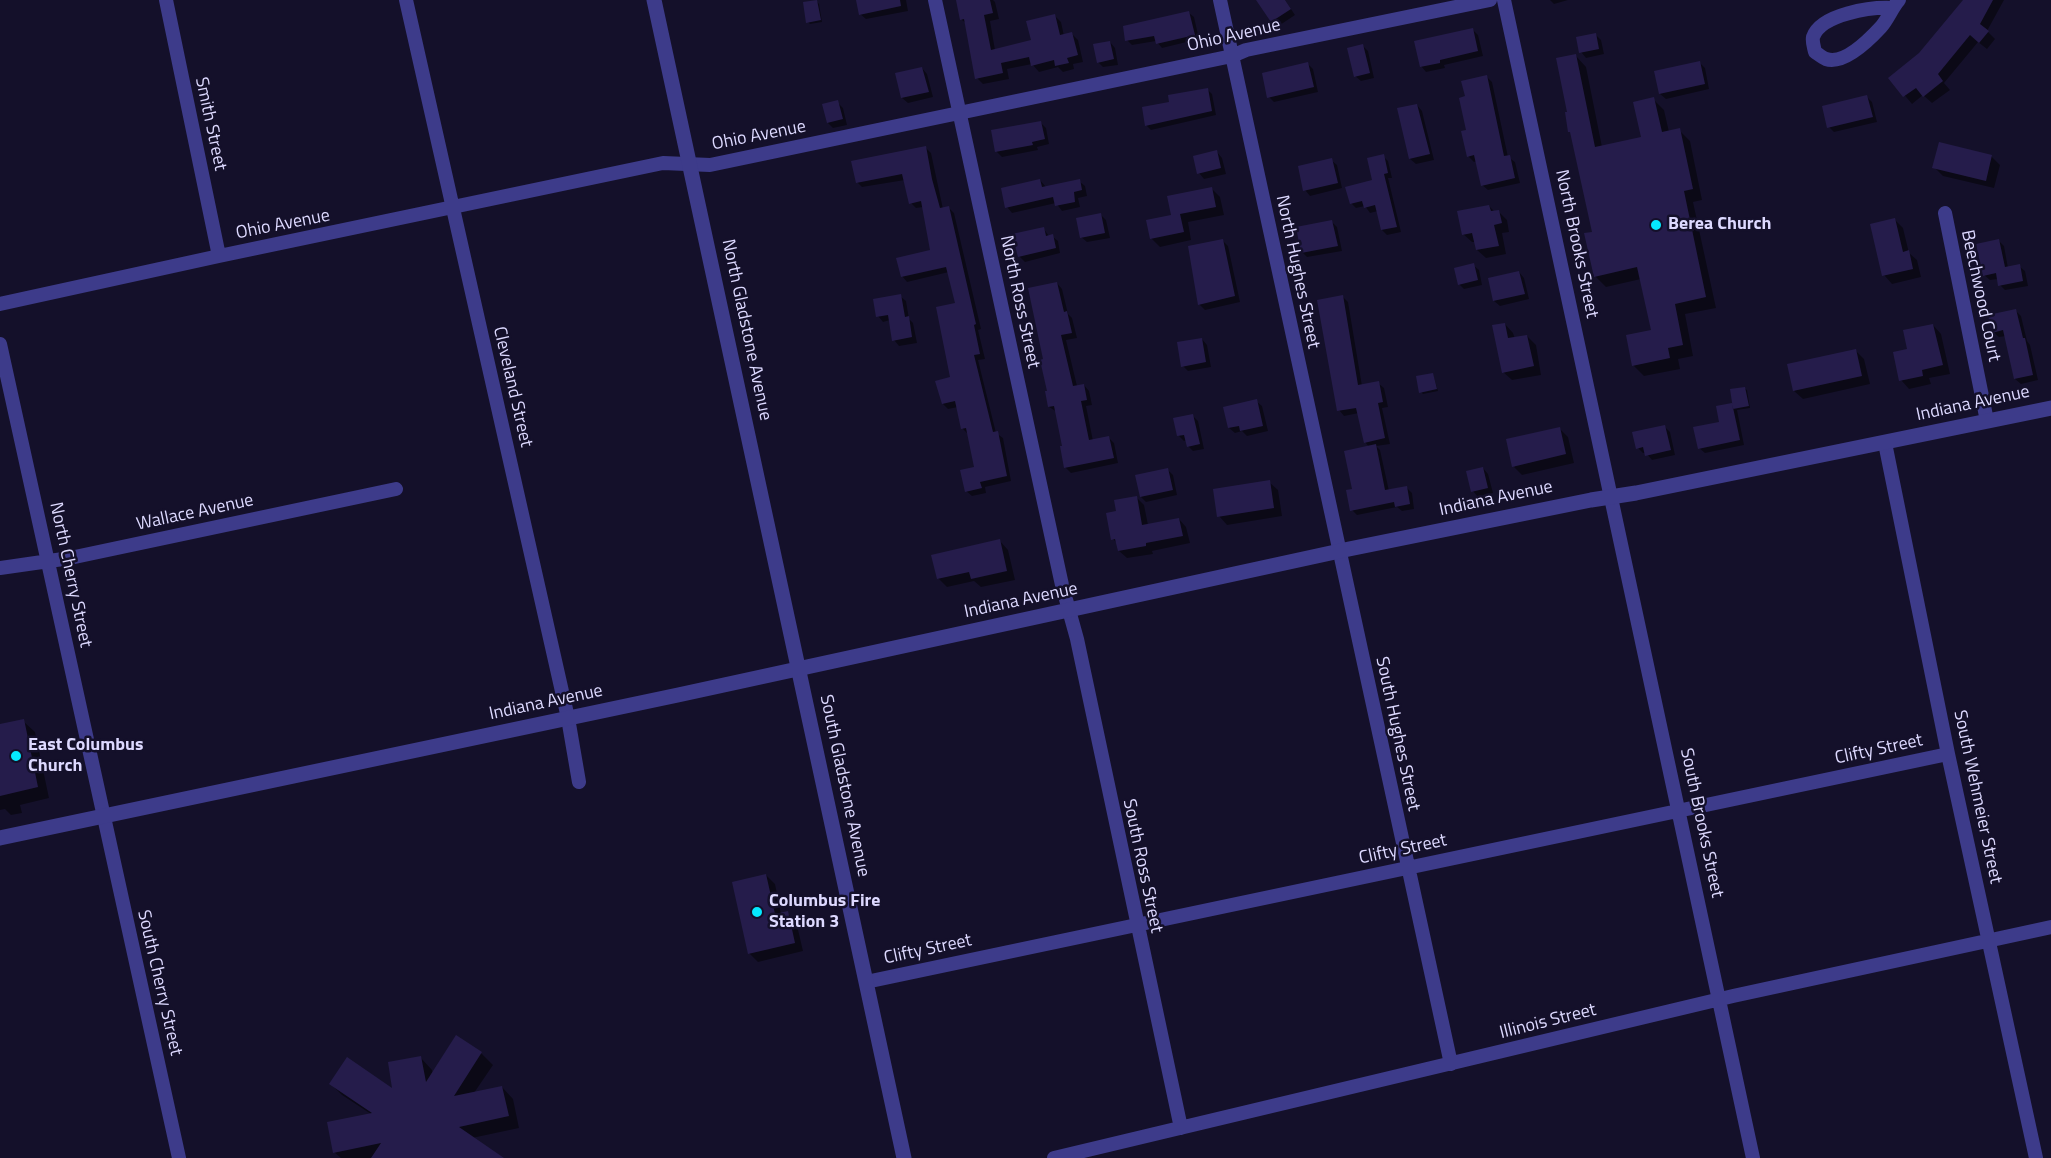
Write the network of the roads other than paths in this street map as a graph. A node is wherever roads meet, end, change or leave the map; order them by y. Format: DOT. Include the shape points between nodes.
graph roads {
  1 [pos="166,0"];
  2 [pos="406,0"];
  3 [pos="654,0"];
  4 [pos="935,0"];
  5 [pos="1220,0"];
  6 [pos="1490,0"];
  7 [pos="1504,0"];
  8 [pos="1896,4"];
  9 [pos="1232,56"];
  10 [pos="960,113"];
  11 [pos="690,164"];
  12 [pos="453,207"];
  13 [pos="1945,213"];
  14 [pos="219,256"];
  15 [pos="0,304"];
  16 [pos="0,344"];
  17 [pos="2051,408"];
  18 [pos="1987,421"];
  19 [pos="1885,442"];
  20 [pos="396,489"];
  21 [pos="1612,496"];
  22 [pos="1339,551"];
  23 [pos="48,560"];
  24 [pos="0,568"];
  25 [pos="1067,611"];
  26 [pos="798,669"];
  27 [pos="568,718"];
  28 [pos="1948,754"];
  29 [pos="579,782"];
  30 [pos="1680,810"];
  31 [pos="103,815"];
  32 [pos="0,838"];
  33 [pos="1408,868"];
  34 [pos="1136,924"];
  35 [pos="2051,927"];
  36 [pos="1990,941"];
  37 [pos="866,982"];
  38 [pos="1720,999"];
  39 [pos="1451,1064"];
  40 [pos="1181,1128"];
  41 [pos="179,1158"];
  42 [pos="904,1158"];
  43 [pos="1054,1158"];
  44 [pos="1753,1158"];
  45 [pos="2036,1158"];
  1 -- 14 [label="street, Smith Street"];
  2 -- 12 [label="street, Cleveland Street"];
  3 -- 11 [label="street, North Gladstone Avenue"];
  4 -- 10 [label="street, North Ross Street"];
  5 -- 9 [label="street, North Hughes Street"];
  6 -- 9 [label="street, Ohio Avenue"];
  7 -- 21 [label="street, North Brooks Street"];
  8 -- 8 [label="street" via="1882,26 1841,60 1826,59 1815,52 1812,40 1818,29 1837,17"];
  9 -- 10 [label="street, Ohio Avenue"];
  9 -- 22 [label="street, North Hughes Street"];
  10 -- 11 [label="street, Ohio Avenue" via="710,165"];
  10 -- 25 [label="street, North Ross Street"];
  11 -- 12 [label="street, Ohio Avenue" via="663,163"];
  11 -- 26 [label="street, North Gladstone Avenue"];
  12 -- 14 [label="street, Ohio Avenue"];
  12 -- 27 [label="street, Cleveland Street"];
  13 -- 18 [label="street, Beechwood Court"];
  14 -- 15 [label="street, Ohio Avenue"];
  16 -- 23 [label="street, North Cherry Street"];
  17 -- 18 [label="street, Indiana Avenue"];
  18 -- 19 [label="street, Indiana Avenue"];
  19 -- 21 [label="street, Indiana Avenue"];
  19 -- 28 [label="street, South Wehmeier Street"];
  20 -- 23 [label="street, Wallace Avenue"];
  21 -- 22 [label="street, Indiana Avenue"];
  21 -- 30 [label="street, South Brooks Street"];
  22 -- 25 [label="street, Indiana Avenue"];
  22 -- 33 [label="street, South Hughes Street"];
  23 -- 24 [label="street, Wallace Avenue"];
  23 -- 31 [label="street, North Cherry Street"];
  25 -- 26 [label="street, Indiana Avenue"];
  25 -- 34 [label="street, South Ross Street" via="1077,639"];
  26 -- 27 [label="street, Indiana Avenue"];
  26 -- 37 [label="street, South Gladstone Avenue"];
  27 -- 29 [label="street, Cleveland Street"];
  27 -- 31 [label="street, Indiana Avenue"];
  28 -- 30 [label="street, Clifty Street"];
  28 -- 36 [label="street, South Wehmeier Street"];
  30 -- 33 [label="street, Clifty Street"];
  30 -- 38 [label="street, South Brooks Street"];
  31 -- 32 [label="street, Indiana Avenue"];
  31 -- 41 [label="street, South Cherry Street"];
  33 -- 34 [label="street, Clifty Street"];
  33 -- 39 [label="street, South Hughes Street"];
  34 -- 37 [label="street, Clifty Street"];
  34 -- 40 [label="street, South Ross Street"];
  35 -- 36 [label="street, Illinois Street"];
  36 -- 38 [label="street, Illinois Street"];
  36 -- 45 [label="street, South Wehmeier Street"];
  37 -- 42 [label="street, South Gladstone Avenue"];
  38 -- 39 [label="street, Illinois Street"];
  38 -- 44 [label="street, South Brooks Street"];
  39 -- 40 [label="street, Illinois Street"];
  40 -- 43 [label="street, Illinois Street"];
}
